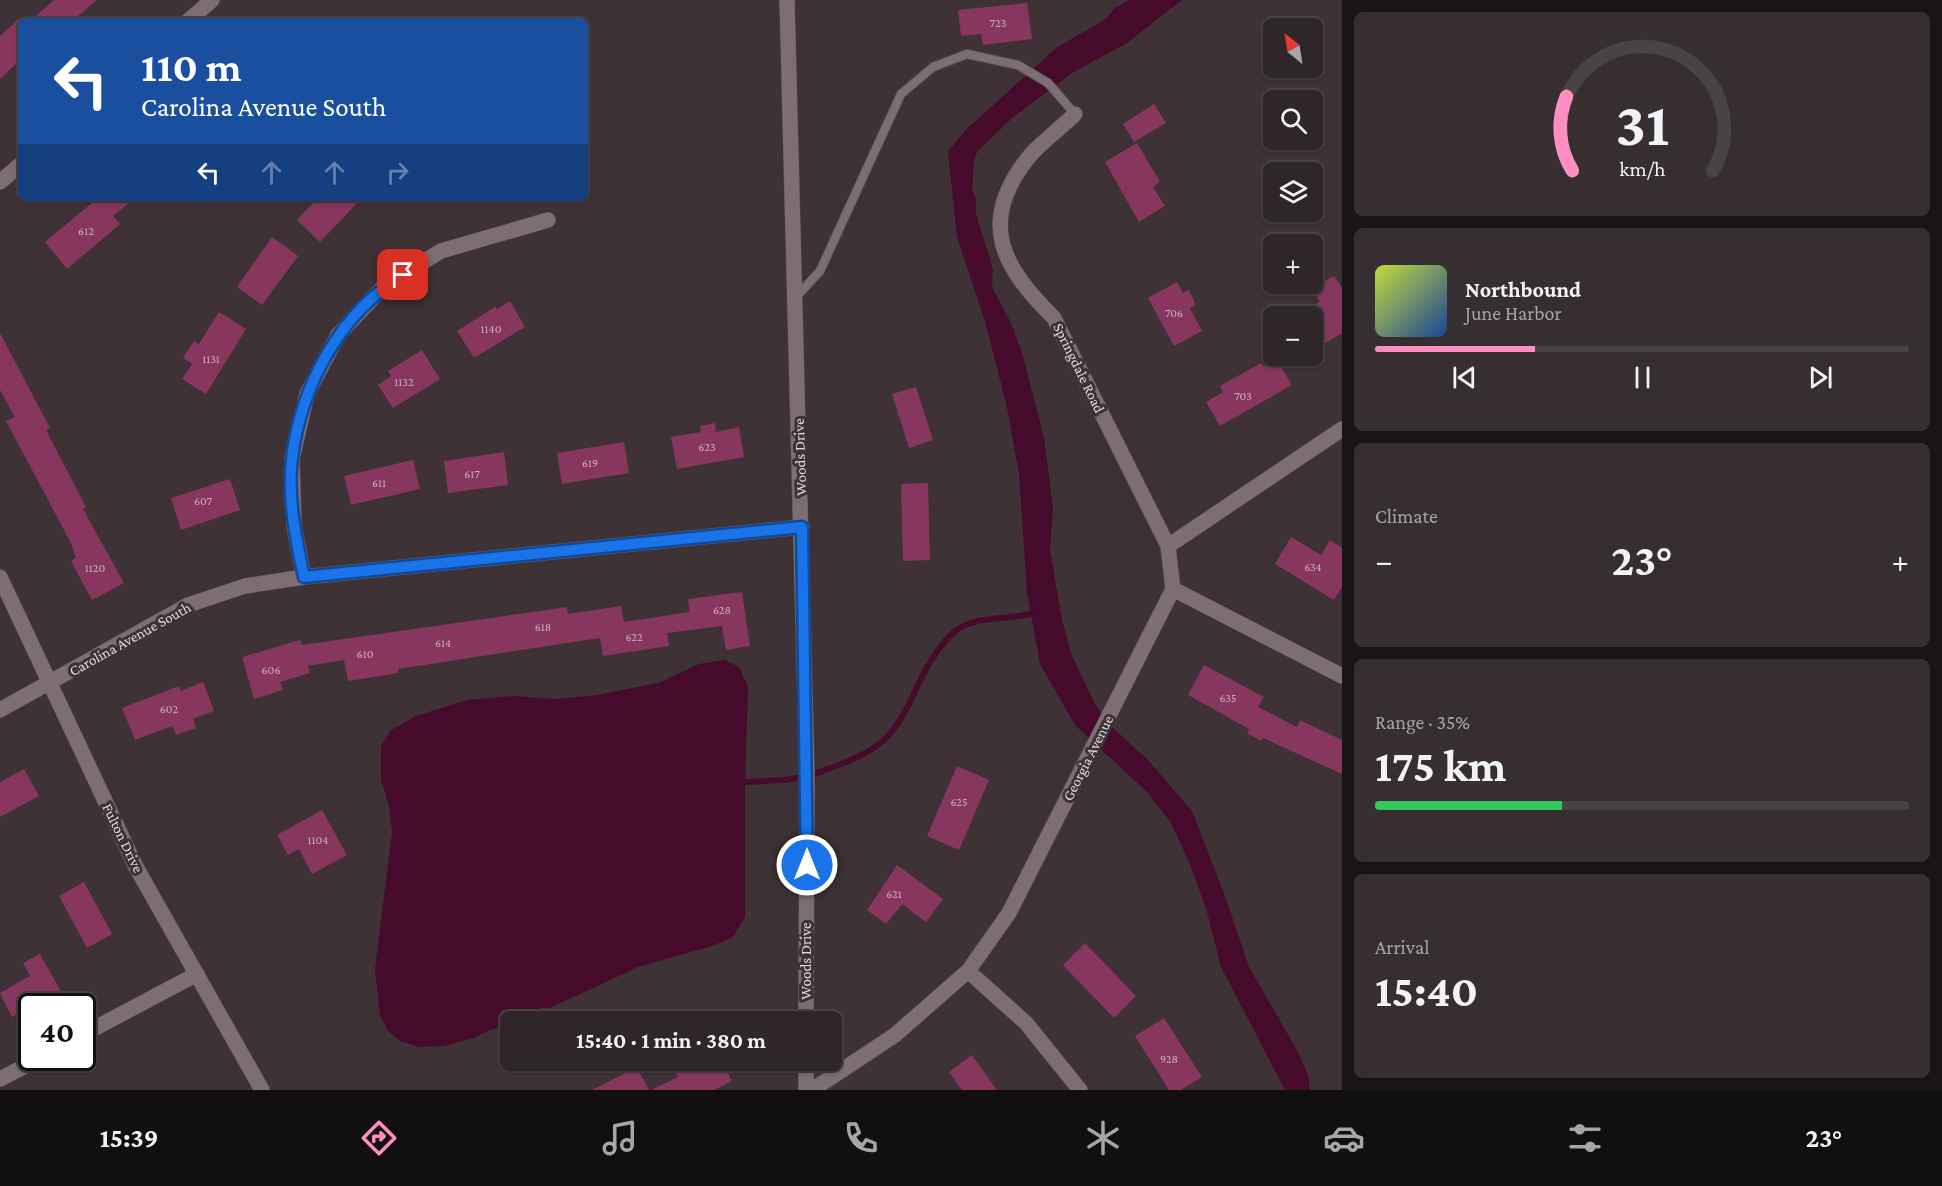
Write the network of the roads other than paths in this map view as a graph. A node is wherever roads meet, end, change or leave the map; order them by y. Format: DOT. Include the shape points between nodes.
graph roads {
  1 [pos="212,0"];
  2 [pos="787,0"];
  3 [pos="191,18"];
  4 [pos="1076,114"];
  5 [pos="18,167"];
  6 [pos="0,182"];
  7 [pos="548,219"];
  8 [pos="796,298"];
  9 [pos="1342,429"];
  10 [pos="802,527"];
  11 [pos="1168,546"];
  12 [pos="304,577"];
  13 [pos="0,578"];
  14 [pos="1173,589"];
  15 [pos="1342,676"];
  16 [pos="51,683"];
  17 [pos="0,710"];
  18 [pos="968,970"];
  19 [pos="197,974"];
  20 [pos="806,1011"];
  21 [pos="96,1028"];
  22 [pos="18,1070"];
  23 [pos="806,1071"];
  24 [pos="0,1080"];
  25 [pos="262,1090"];
  26 [pos="806,1090"];
  27 [pos="812,1090"];
  28 [pos="1080,1090"];
  1 -- 3 [label="street"];
  2 -- 8 [label="street, Woods Drive"];
  4 -- 8 [label="lane" via="1048,83 1018,65 967,54 933,67 901,94 820,271"];
  4 -- 11 [label="street, Springdale Road" via="1029,157 1007,188 999,226 1007,263 1054,318"];
  5 -- 6 [label="street"];
  7 -- 12 [label="street" via="441,251 384,286 338,335 306,394 292,459 294,525"];
  8 -- 10 [label="street, Woods Drive"];
  9 -- 11 [label="street"];
  10 -- 12 [label="street, Carolina Avenue South"];
  10 -- 20 [label="street, Woods Drive"];
  11 -- 14 [label="street"];
  12 -- 16 [label="street, Carolina Avenue South" via="245,586 188,605"];
  13 -- 16 [label="street, Fulton Drive"];
  14 -- 15 [label="street"];
  14 -- 18 [label="street, Georgia Avenue" via="1010,913"];
  16 -- 17 [label="street, Carolina Avenue South"];
  16 -- 19 [label="street, Fulton Drive" via="136,867"];
  18 -- 27 [label="street, Georgia Avenue" via="895,1035"];
  18 -- 28 [label="street" via="1026,1023"];
  19 -- 21 [label="street"];
  19 -- 25 [label="street, Fulton Drive"];
  22 -- 24 [label="street"];
  23 -- 26 [label="street"];
}
